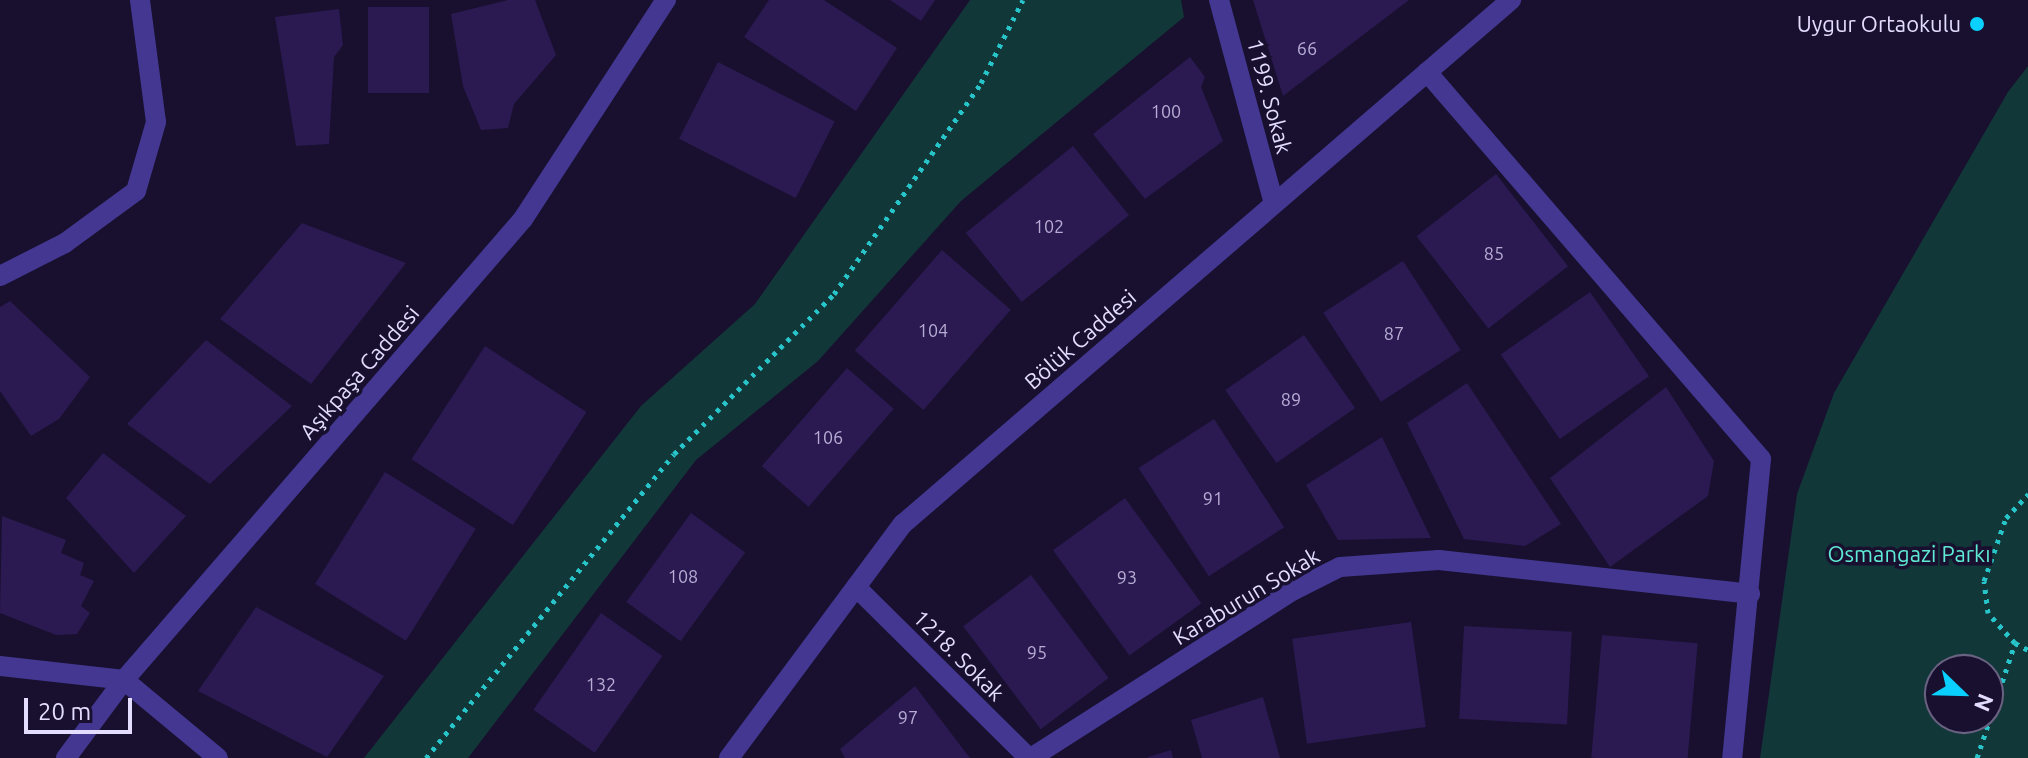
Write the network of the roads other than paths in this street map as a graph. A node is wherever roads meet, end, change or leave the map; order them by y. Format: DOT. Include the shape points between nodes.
graph roads {
  1 [pos="140,0"];
  2 [pos="666,0"];
  3 [pos="1219,0"];
  4 [pos="1511,0"];
  5 [pos="1427,72"];
  6 [pos="1274,204"];
  7 [pos="0,276"];
  8 [pos="856,587"];
  9 [pos="1750,594"];
  10 [pos="0,666"];
  11 [pos="124,680"];
  12 [pos="66,758"];
  13 [pos="218,758"];
  14 [pos="729,758"];
  15 [pos="1030,758"];
  16 [pos="1732,758"];
  1 -- 7 [label="street" via="156,122 136,191 65,243"];
  2 -- 11 [label="street, Aşıkpaşa Caddesi" via="523,219"];
  3 -- 6 [label="street, 1199. Sokak"];
  4 -- 5 [label="street, Bölük Caddesi"];
  5 -- 6 [label="street, Bölük Caddesi"];
  5 -- 9 [label="street" via="1761,459"];
  6 -- 8 [label="street, Bölük Caddesi" via="903,524"];
  8 -- 14 [label="street, Bölük Caddesi"];
  8 -- 15 [label="street, 1218. Sokak"];
  9 -- 15 [label="street, Karaburun Sokak" via="1439,560 1340,567 1294,590"];
  9 -- 16 [label="street"];
  10 -- 11 [label="street"];
  11 -- 12 [label="street, Aşıkpaşa Caddesi"];
  11 -- 13 [label="street"];
}
